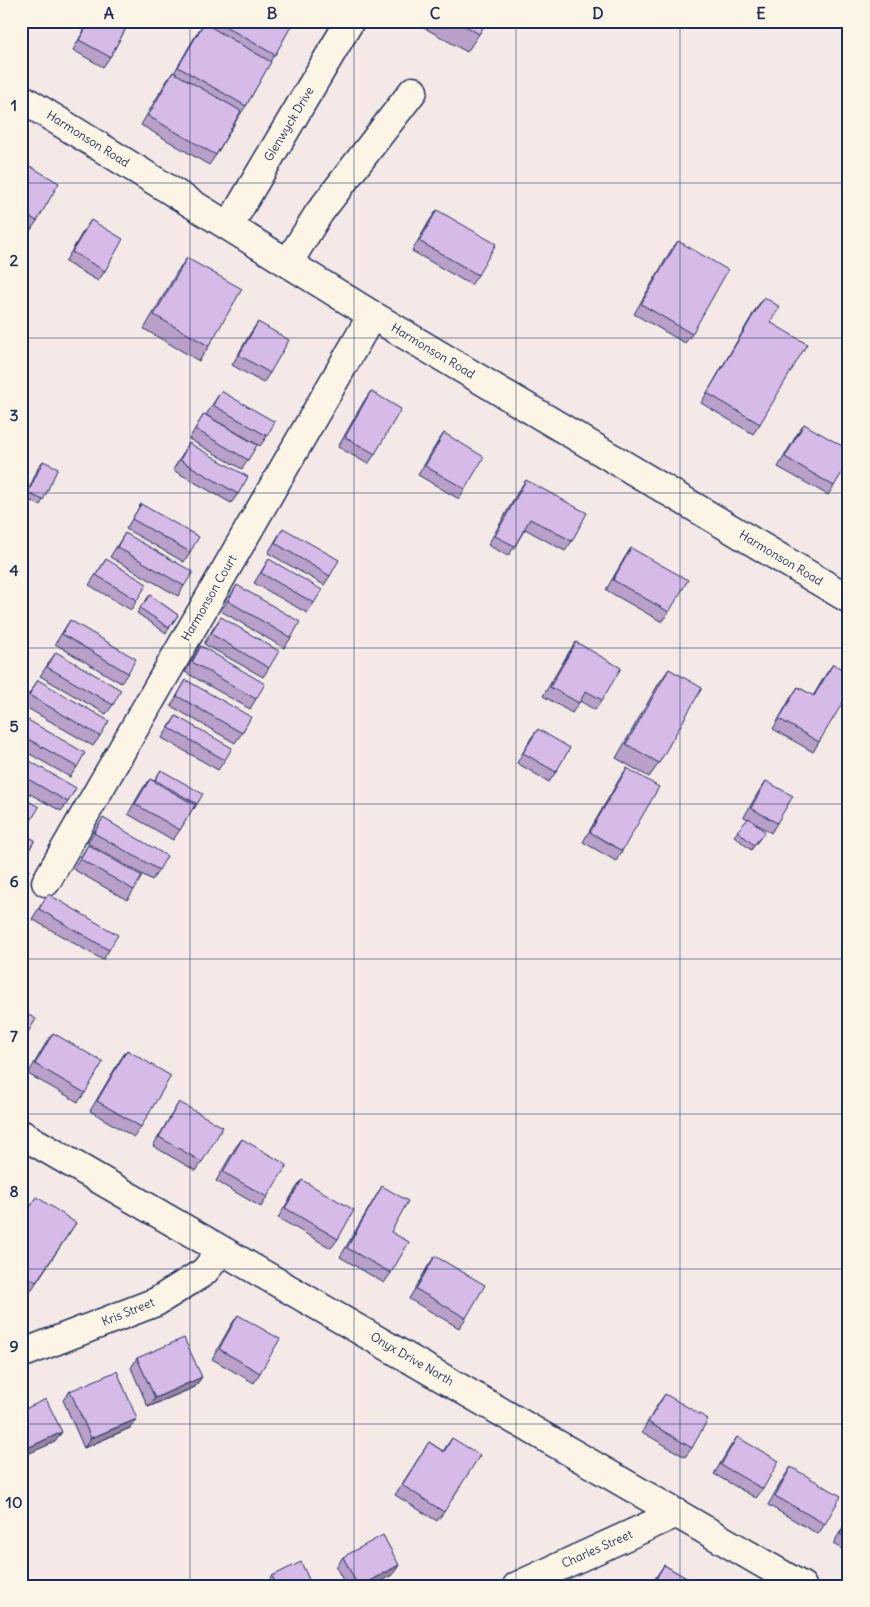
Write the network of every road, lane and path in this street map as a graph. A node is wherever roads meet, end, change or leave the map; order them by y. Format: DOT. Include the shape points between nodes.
graph roads {
  1 [pos="350,21"];
  2 [pos="413,91"];
  3 [pos="21,98"];
  4 [pos="229,226"];
  5 [pos="288,263"];
  6 [pos="372,315"];
  7 [pos="849,598"];
  8 [pos="46,882"];
  9 [pos="21,1134"];
  10 [pos="222,1250"];
  11 [pos="21,1354"];
  12 [pos="677,1513"];
  13 [pos="517,1586"];
  14 [pos="802,1586"];
  1 -- 4 [label="street, Glenwyck Drive"];
  2 -- 5 [label="street" via="319,213"];
  3 -- 4 [label="street, Harmonson Road"];
  4 -- 5 [label="street, Harmonson Road"];
  5 -- 6 [label="street, Harmonson Road"];
  6 -- 7 [label="street, Harmonson Road"];
  6 -- 8 [label="street, Harmonson Court"];
  9 -- 10 [label="street, Onyx Drive North"];
  10 -- 11 [label="street, Kris Street" via="204,1272 156,1302"];
  10 -- 12 [label="street, Onyx Drive North"];
  12 -- 13 [label="street, Charles Street"];
  12 -- 14 [label="street, Onyx Drive North"];
}
